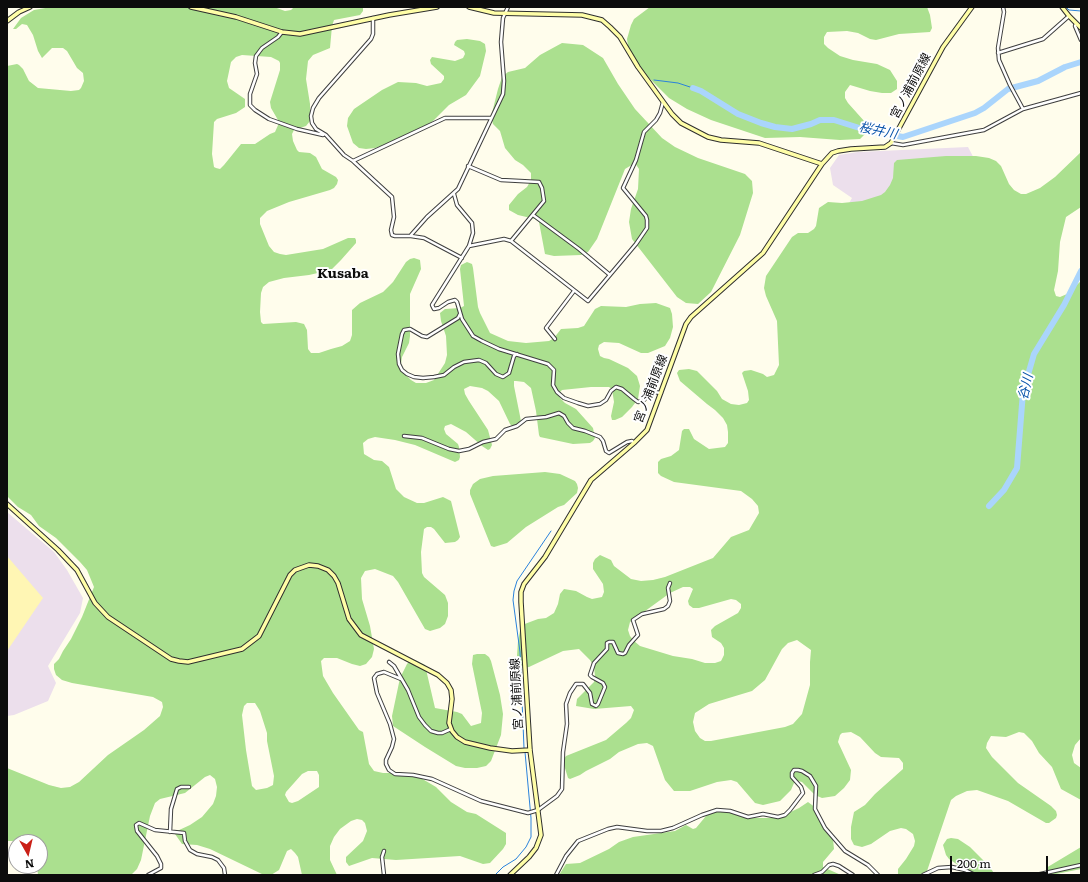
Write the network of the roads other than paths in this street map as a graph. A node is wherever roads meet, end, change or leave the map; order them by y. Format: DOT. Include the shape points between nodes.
graph roads {
  1 [pos="30,7"];
  2 [pos="191,7"];
  3 [pos="437,7"];
  4 [pos="469,7"];
  5 [pos="508,7"];
  6 [pos="972,7"];
  7 [pos="1003,7"];
  8 [pos="1062,7"];
  9 [pos="505,14"];
  10 [pos="1069,16"];
  11 [pos="373,18"];
  12 [pos="7,21"];
  13 [pos="1076,24"];
  14 [pos="1081,28"];
  15 [pos="282,32"];
  16 [pos="1081,40"];
  17 [pos="998,53"];
  18 [pos="1081,93"];
  19 [pos="663,102"];
  20 [pos="1023,109"];
  21 [pos="491,118"];
  22 [pos="326,135"];
  23 [pos="890,143"];
  24 [pos="353,161"];
  25 [pos="822,164"];
  26 [pos="468,166"];
  27 [pos="454,194"];
  28 [pos="533,215"];
  29 [pos="411,236"];
  30 [pos="511,241"];
  31 [pos="469,246"];
  32 [pos="462,258"];
  33 [pos="610,275"];
  34 [pos="574,291"];
  35 [pos="460,314"];
  36 [pos="555,339"];
  37 [pos="517,354"];
  38 [pos="661,393"];
  39 [pos="404,436"];
  40 [pos="634,443"];
  41 [pos="7,504"];
  42 [pos="670,583"];
  43 [pos="389,662"];
  44 [pos="401,678"];
  45 [pos="451,730"];
  46 [pos="530,750"];
  47 [pos="189,788"];
  48 [pos="538,810"];
  49 [pos="170,832"];
  50 [pos="384,851"];
  51 [pos="1081,865"];
  52 [pos="148,875"];
  53 [pos="225,875"];
  54 [pos="384,875"];
  55 [pos="510,875"];
  56 [pos="556,875"];
  57 [pos="814,875"];
  58 [pos="853,875"];
  59 [pos="878,875"];
  60 [pos="923,875"];
  61 [pos="975,875"];
  62 [pos="1036,875"];
  1 -- 12 [label="street"];
  2 -- 15 [label="street" via="236,16"];
  3 -- 11 [label="street"];
  4 -- 9 [label="street" via="483,12"];
  5 -- 9 [label="street"];
  6 -- 23 [label="street, 宮ノ浦前原線" via="943,47"];
  7 -- 17 [label="street"];
  8 -- 10 [label="street"];
  9 -- 19 [label="street" via="582,15 602,20 620,37"];
  9 -- 21 [label="street" via="501,42 503,94"];
  10 -- 13 [label="street"];
  10 -- 17 [label="street" via="1043,39"];
  11 -- 15 [label="street" via="313,32"];
  11 -- 22 [label="street" via="371,39 338,75 313,108 312,123"];
  13 -- 14 [label="street"];
  13 -- 16 [label="street"];
  15 -- 22 [label="street" via="256,56 257,74 250,94 250,105 269,119 297,129"];
  17 -- 20 [label="street" via="1012,90"];
  18 -- 20 [label="street"];
  19 -- 25 [label="street" via="680,123 708,137 759,143"];
  19 -- 33 [label="street" via="656,120 642,135 636,160 623,188 646,216 647,228"];
  20 -- 23 [label="street" via="984,130 903,145"];
  21 -- 24 [label="street" via="445,118"];
  21 -- 26 [label="street"];
  22 -- 24 [label="street"];
  23 -- 25 [label="street, 宮ノ浦前原線" via="884,147 838,151 832,153"];
  24 -- 29 [label="street" via="392,197 394,217 391,234"];
  25 -- 38 [label="street, 宮ノ浦前原線" via="763,253 686,324"];
  26 -- 27 [label="street"];
  26 -- 28 [label="street" via="501,180 539,182 544,201"];
  27 -- 29 [label="street" via="427,217"];
  27 -- 31 [label="street" via="457,205 472,223 473,233"];
  28 -- 30 [label="street"];
  28 -- 33 [label="street"];
  29 -- 32 [label="street" via="424,238"];
  30 -- 31 [label="street" via="504,239"];
  30 -- 34 [label="street"];
  31 -- 32 [label="street"];
  32 -- 35 [label="street" via="432,307 439,308 455,300"];
  33 -- 34 [label="street" via="588,301"];
  34 -- 36 [label="street" via="546,328"];
  35 -- 37 [label="street" via="470,333 476,338"];
  35 -- 37 [label="street" via="458,318 427,337 410,329 404,330 398,354 402,370 414,377 434,377 444,375 464,362 479,360 503,377 509,373"];
  37 -- 38 [label="street" via="551,365 557,392 564,398 584,405 602,403 616,387 638,402 643,401 650,393"];
  38 -- 40 [label="street, 宮ノ浦前原線" via="647,430"];
  39 -- 40 [label="street" via="417,437 459,451 496,439 505,430 517,426 526,419 559,413 573,428 600,437 609,453 627,442"];
  40 -- 46 [label="street, 宮ノ浦前原線" via="591,480 545,558 524,584 521,602"];
  41 -- 45 [label="street" via="43,535 77,570 94,602 108,617 179,662 242,649 259,636 295,570 309,565 328,570 338,584 348,619 361,636 438,675 447,683 452,699 449,723"];
  42 -- 48 [label="street" via="669,604 666,608 642,614 633,620 638,635 625,653 619,654 614,642 609,642 607,649 594,663 590,675 605,687 598,704 592,704 590,693 582,684 576,684 570,693 566,704 562,789"];
  43 -- 44 [label="street"];
  44 -- 45 [label="street" via="425,725 438,733"];
  44 -- 48 [label="street" via="380,672 374,681 393,733 394,743 386,762 389,770 395,774 432,779 481,801 528,813"];
  45 -- 46 [label="street" via="465,742 512,751"];
  46 -- 48 [label="street, 宮ノ浦前原線"];
  47 -- 49 [label="street" via="177,789 171,809"];
  48 -- 55 [label="street, 宮ノ浦前原線" via="540,841 529,857"];
  49 -- 52 [label="street" via="155,830 140,823 136,825 137,831 161,864 161,868"];
  49 -- 53 [label="street" via="184,833 190,850 218,860 224,868"];
  50 -- 54 [label="street"];
  51 -- 62 [label="street"];
  56 -- 59 [label="street" via="578,840 608,829 617,827 661,831 711,812 725,810 748,817 763,814 778,817 785,815 803,793 792,776 794,770 802,770 810,776 816,786 815,809 825,828 845,851 868,865"];
  57 -- 58 [label="street" via="833,864"];
  60 -- 61 [label="street" via="938,868 952,866"];
}
